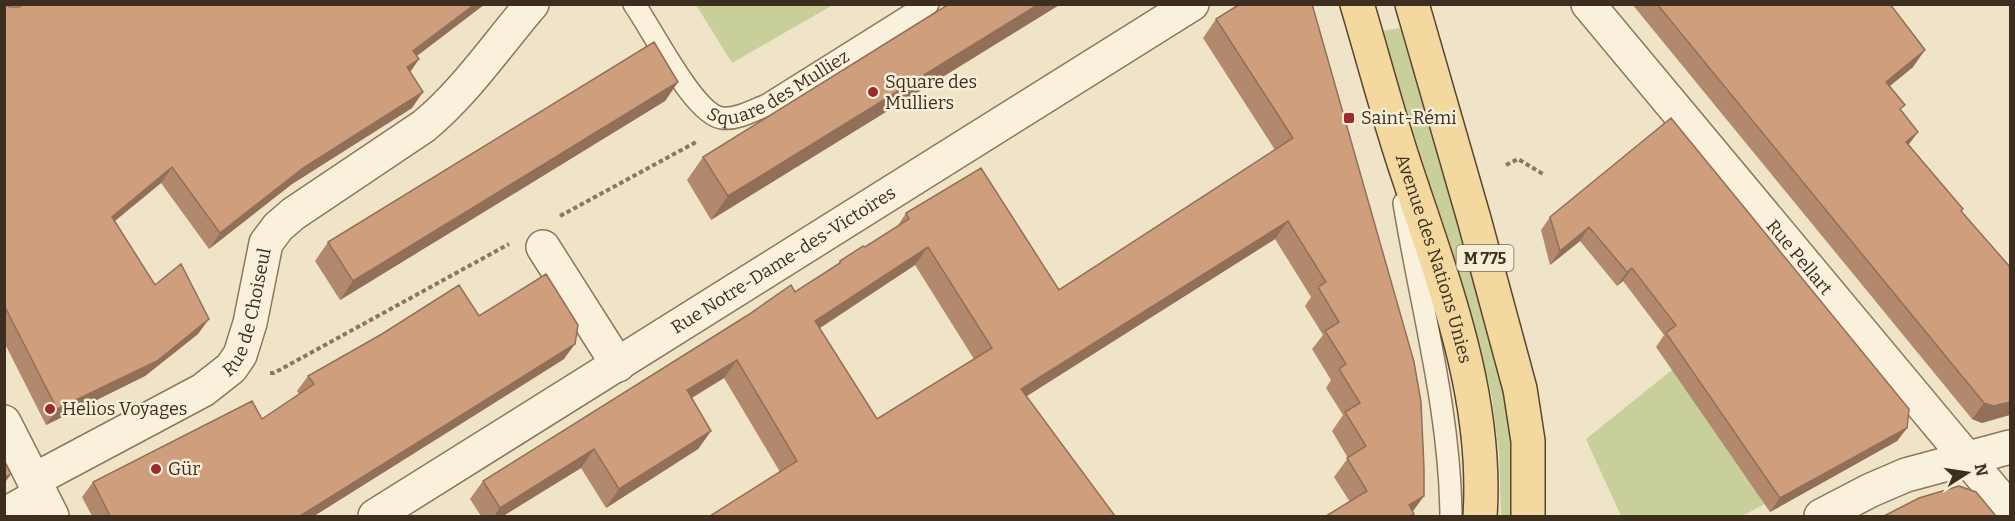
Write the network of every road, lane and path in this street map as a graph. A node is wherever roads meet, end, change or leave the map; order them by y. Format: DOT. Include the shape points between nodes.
graph roads {
  1 [pos="532,4"];
  2 [pos="634,4"];
  3 [pos="928,4"];
  4 [pos="1192,4"];
  5 [pos="1358,4"];
  6 [pos="1412,4"];
  7 [pos="1587,4"];
  8 [pos="721,118"];
  9 [pos="1399,148"];
  10 [pos="1506,165"];
  11 [pos="1543,174"];
  12 [pos="536,236"];
  13 [pos="618,365"];
  14 [pos="231,369"];
  15 [pos="4,422"];
  16 [pos="2010,447"];
  17 [pos="1967,457"];
  18 [pos="42,497"];
  19 [pos="2010,510"];
  20 [pos="4,516"];
  21 [pos="375,516"];
  22 [pos="1451,516"];
  23 [pos="1480,516"];
  24 [pos="1528,516"];
  25 [pos="1821,516"];
  1 -- 14 [label="street, Rue de Choiseul" via="472,80 439,114 278,227 266,243 250,323"];
  2 -- 8 [label="lane, Square des Mulliez" via="690,94 703,109"];
  3 -- 8 [label="lane, Square des Mulliez" via="767,105"];
  4 -- 13 [label="street, Rue Notre-Dame-des-Victoires"];
  5 -- 9 [label="main road, Avenue des Nations Unies / M 775"];
  6 -- 24 [label="main road, M 775" via="1521,389 1528,441"];
  7 -- 17 [label="street, Rue Pellart"];
  8 -- 12 [label="path" via="704,138"];
  9 -- 22 [label="lane" via="1406,214 1447,433"];
  9 -- 23 [label="main road, Avenue des Nations Unies / M 775" via="1442,274 1469,378 1480,442"];
  10 -- 11 [label="path" via="1518,159"];
  12 -- 13 [label="street"];
  12 -- 14 [label="path" via="274,373"];
  13 -- 21 [label="street, Rue Notre-Dame-des-Victoires"];
  14 -- 18 [label="street, Rue de Choiseul"];
  15 -- 18 [label="street"];
  16 -- 17 [label="street"];
  17 -- 19 [label="street, Rue Pellart"];
  17 -- 25 [label="street" via="1888,482"];
  18 -- 20 [label="street, Rue de Choiseul"];
}
